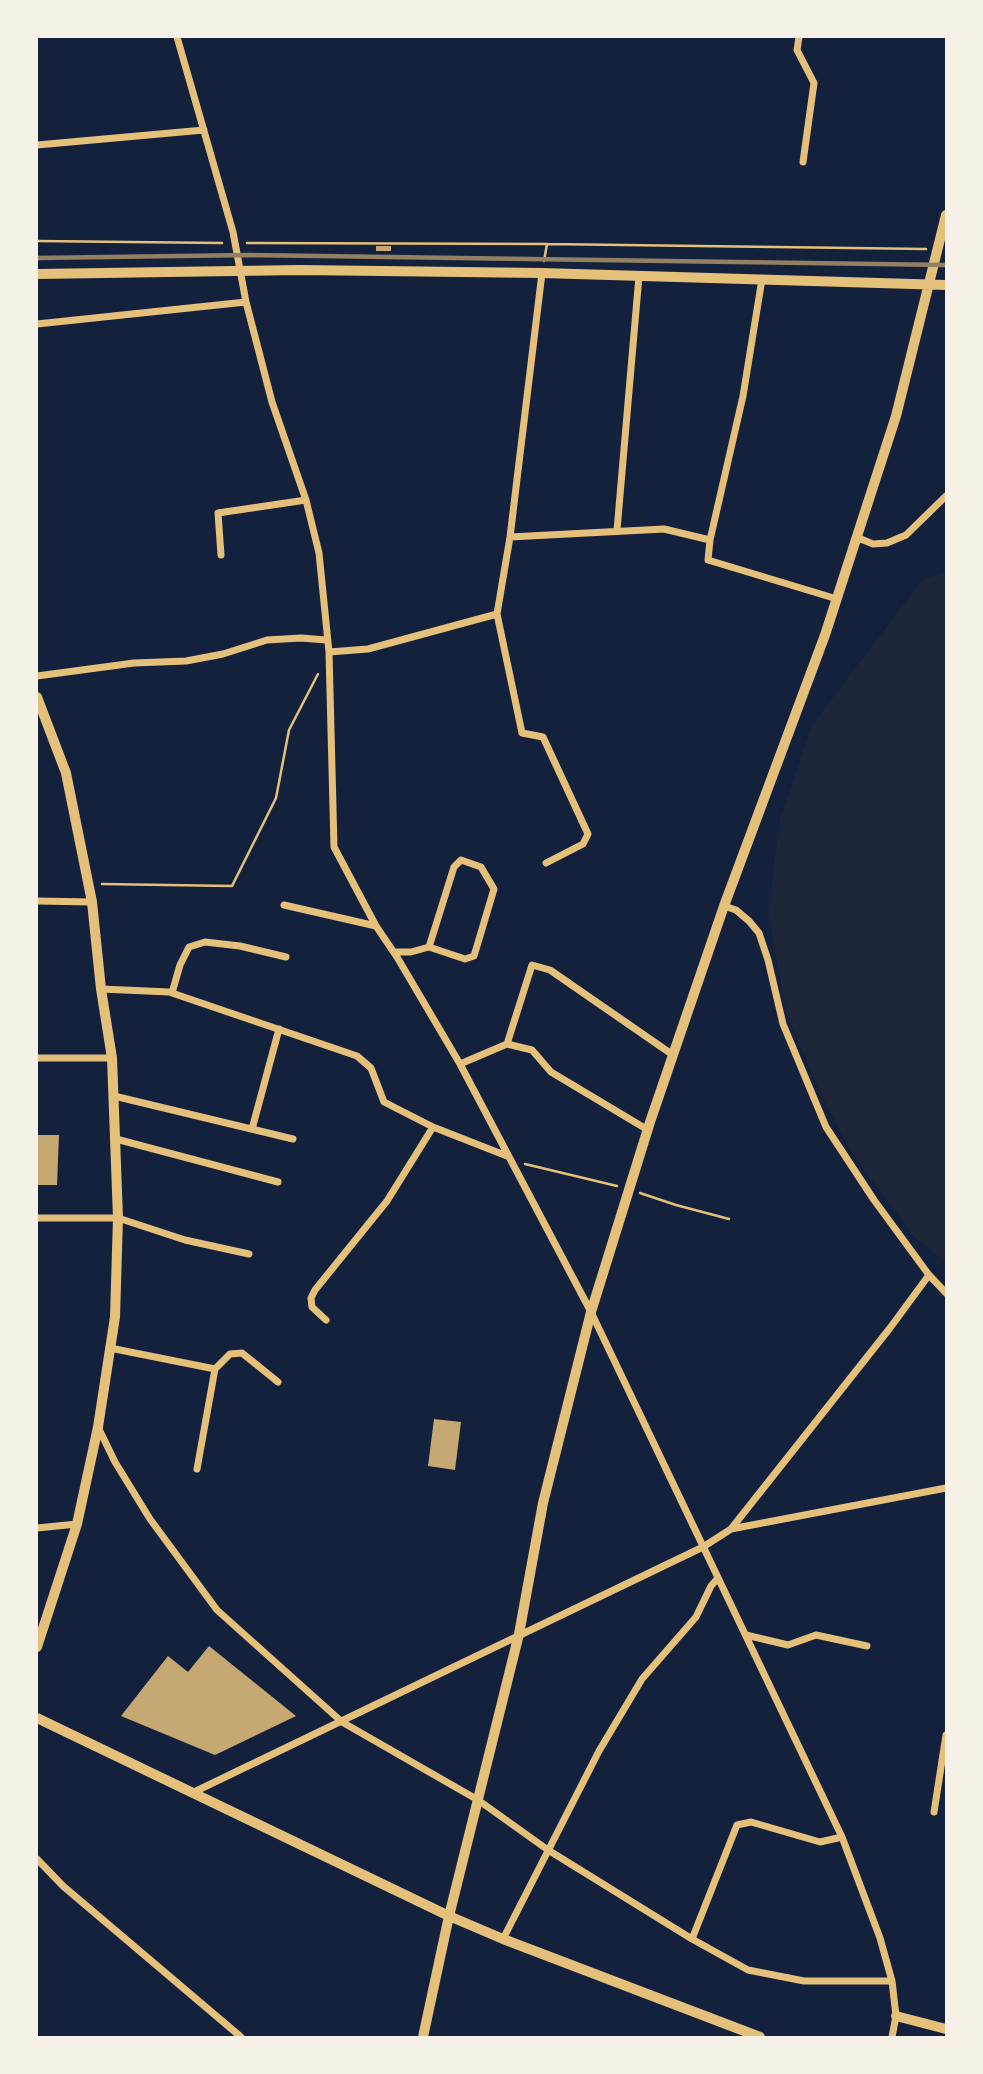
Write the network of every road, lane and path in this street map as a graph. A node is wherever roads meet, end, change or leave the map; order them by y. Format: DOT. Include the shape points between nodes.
graph roads {
  1 [pos="177,37"];
  2 [pos="799,37"];
  3 [pos="204,130"];
  4 [pos="37,145"];
  5 [pos="803,162"];
  6 [pos="946,215"];
  7 [pos="37,241"];
  8 [pos="235,243"];
  9 [pos="936,249"];
  10 [pos="239,271"];
  11 [pos="37,274"];
  12 [pos="542,274"];
  13 [pos="639,276"];
  14 [pos="762,279"];
  15 [pos="928,285"];
  16 [pos="946,285"];
  17 [pos="246,302"];
  18 [pos="37,324"];
  19 [pos="946,496"];
  20 [pos="306,500"];
  21 [pos="617,530"];
  22 [pos="510,537"];
  23 [pos="856,537"];
  24 [pos="710,540"];
  25 [pos="221,555"];
  26 [pos="837,599"];
  27 [pos="497,614"];
  28 [pos="326,639"];
  29 [pos="329,652"];
  30 [pos="317,674"];
  31 [pos="37,676"];
  32 [pos="37,697"];
  33 [pos="546,863"];
  34 [pos="89,884"];
  35 [pos="37,901"];
  36 [pos="92,902"];
  37 [pos="284,905"];
  38 [pos="724,906"];
  39 [pos="376,926"];
  40 [pos="429,947"];
  41 [pos="394,952"];
  42 [pos="286,957"];
  43 [pos="101,989"];
  44 [pos="172,992"];
  45 [pos="279,1029"];
  46 [pos="507,1044"];
  47 [pos="673,1055"];
  48 [pos="37,1058"];
  49 [pos="112,1058"];
  50 [pos="460,1064"];
  51 [pos="114,1096"];
  52 [pos="433,1127"];
  53 [pos="252,1129"];
  54 [pos="648,1130"];
  55 [pos="116,1139"];
  56 [pos="293,1139"];
  57 [pos="510,1158"];
  58 [pos="278,1182"];
  59 [pos="630,1189"];
  60 [pos="37,1218"];
  61 [pos="118,1218"];
  62 [pos="729,1219"];
  63 [pos="249,1254"];
  64 [pos="929,1275"];
  65 [pos="946,1293"];
  66 [pos="591,1312"];
  67 [pos="326,1320"];
  68 [pos="110,1348"];
  69 [pos="215,1369"];
  70 [pos="278,1382"];
  71 [pos="98,1427"];
  72 [pos="197,1469"];
  73 [pos="946,1488"];
  74 [pos="77,1524"];
  75 [pos="37,1528"];
  76 [pos="731,1530"];
  77 [pos="703,1547"];
  78 [pos="718,1578"];
  79 [pos="519,1634"];
  80 [pos="746,1635"];
  81 [pos="867,1646"];
  82 [pos="37,1647"];
  83 [pos="37,1718"];
  84 [pos="342,1722"];
  85 [pos="946,1735"];
  86 [pos="194,1792"];
  87 [pos="478,1800"];
  88 [pos="934,1812"];
  89 [pos="842,1837"];
  90 [pos="548,1850"];
  91 [pos="37,1859"];
  92 [pos="449,1916"];
  93 [pos="502,1939"];
  94 [pos="692,1939"];
  95 [pos="892,1981"];
  96 [pos="896,2016"];
  97 [pos="946,2029"];
  98 [pos="240,2037"];
  99 [pos="423,2037"];
  100 [pos="760,2037"];
  101 [pos="892,2037"];
  1 -- 3 [label="street"];
  2 -- 5 [label="street" via="797,50 814,83"];
  3 -- 4 [label="street"];
  3 -- 8 [label="street"];
  6 -- 9 [label="street"];
  7 -- 8 [label="path"];
  8 -- 9 [label="path"];
  8 -- 10 [label="street"];
  9 -- 15 [label="street"];
  10 -- 11 [label="street"];
  10 -- 12 [label="street"];
  10 -- 17 [label="street"];
  12 -- 13 [label="street"];
  12 -- 22 [label="street"];
  13 -- 14 [label="street"];
  13 -- 21 [label="street"];
  14 -- 15 [label="street"];
  14 -- 24 [label="street" via="743,396"];
  15 -- 16 [label="street"];
  15 -- 23 [label="street" via="896,416"];
  17 -- 18 [label="street"];
  17 -- 20 [label="street" via="272,402"];
  19 -- 23 [label="street" via="906,535 873,544"];
  20 -- 25 [label="street" via="218,513"];
  20 -- 28 [label="street" via="319,553"];
  21 -- 22 [label="street"];
  21 -- 24 [label="street" via="664,529"];
  22 -- 27 [label="street"];
  23 -- 26 [label="street"];
  24 -- 26 [label="street" via="708,560"];
  26 -- 38 [label="street"];
  27 -- 29 [label="street" via="368,649"];
  27 -- 33 [label="street" via="522,733 543,737 588,834 583,844"];
  28 -- 29 [label="street"];
  28 -- 31 [label="street" via="267,640 186,661"];
  29 -- 39 [label="street" via="334,847"];
  30 -- 34 [label="path" via="289,730 276,798 232,886"];
  32 -- 34 [label="street" via="66,773"];
  34 -- 36 [label="street"];
  35 -- 36 [label="street"];
  36 -- 43 [label="street"];
  37 -- 39 [label="street"];
  38 -- 47 [label="street"];
  38 -- 64 [label="street" via="749,920 760,933 783,1024 826,1127"];
  39 -- 41 [label="street"];
  40 -- 40 [label="street" via="465,959 474,956 494,889 481,867 461,860 454,867"];
  40 -- 41 [label="street"];
  41 -- 50 [label="street"];
  42 -- 44 [label="street" via="205,942 190,947"];
  43 -- 44 [label="street"];
  43 -- 49 [label="street"];
  44 -- 45 [label="street"];
  45 -- 52 [label="street" via="357,1056 371,1068 384,1102"];
  45 -- 53 [label="street"];
  46 -- 47 [label="street" via="532,965 550,971"];
  46 -- 50 [label="street"];
  46 -- 54 [label="street" via="532,1050 551,1072"];
  47 -- 54 [label="street"];
  48 -- 49 [label="street"];
  49 -- 51 [label="street"];
  50 -- 57 [label="street"];
  51 -- 53 [label="street"];
  51 -- 55 [label="street"];
  52 -- 57 [label="street"];
  52 -- 67 [label="street" via="387,1201 315,1290 312,1307"];
  53 -- 56 [label="street"];
  54 -- 59 [label="street"];
  55 -- 58 [label="street"];
  55 -- 61 [label="street"];
  57 -- 59 [label="path"];
  57 -- 66 [label="street"];
  59 -- 62 [label="path"];
  59 -- 66 [label="street"];
  60 -- 61 [label="street"];
  61 -- 63 [label="street"];
  61 -- 68 [label="street"];
  64 -- 65 [label="street"];
  64 -- 76 [label="street"];
  66 -- 77 [label="street"];
  66 -- 79 [label="street" via="543,1503"];
  68 -- 69 [label="street"];
  68 -- 71 [label="street"];
  69 -- 70 [label="street" via="230,1354 242,1353"];
  69 -- 72 [label="street"];
  71 -- 74 [label="street"];
  71 -- 84 [label="street" via="150,1519 216,1610"];
  73 -- 76 [label="street"];
  74 -- 75 [label="street"];
  74 -- 82 [label="street"];
  76 -- 77 [label="street"];
  77 -- 78 [label="street"];
  77 -- 79 [label="street"];
  78 -- 80 [label="street"];
  78 -- 90 [label="street" via="696,1616 642,1679"];
  79 -- 84 [label="street"];
  79 -- 87 [label="street"];
  80 -- 81 [label="street" via="788,1645 816,1635"];
  80 -- 89 [label="street"];
  83 -- 86 [label="street"];
  84 -- 86 [label="street"];
  84 -- 87 [label="street"];
  85 -- 88 [label="street"];
  86 -- 92 [label="street"];
  87 -- 90 [label="street"];
  87 -- 92 [label="street"];
  89 -- 94 [label="street" via="821,1842 751,1822 737,1825"];
  89 -- 95 [label="street"];
  90 -- 93 [label="street"];
  90 -- 94 [label="street"];
  91 -- 98 [label="street"];
  92 -- 93 [label="street"];
  92 -- 99 [label="street"];
  93 -- 100 [label="street"];
  94 -- 95 [label="street" via="748,1970 804,1981"];
  95 -- 96 [label="street"];
  96 -- 97 [label="street"];
  96 -- 101 [label="street"];
}
